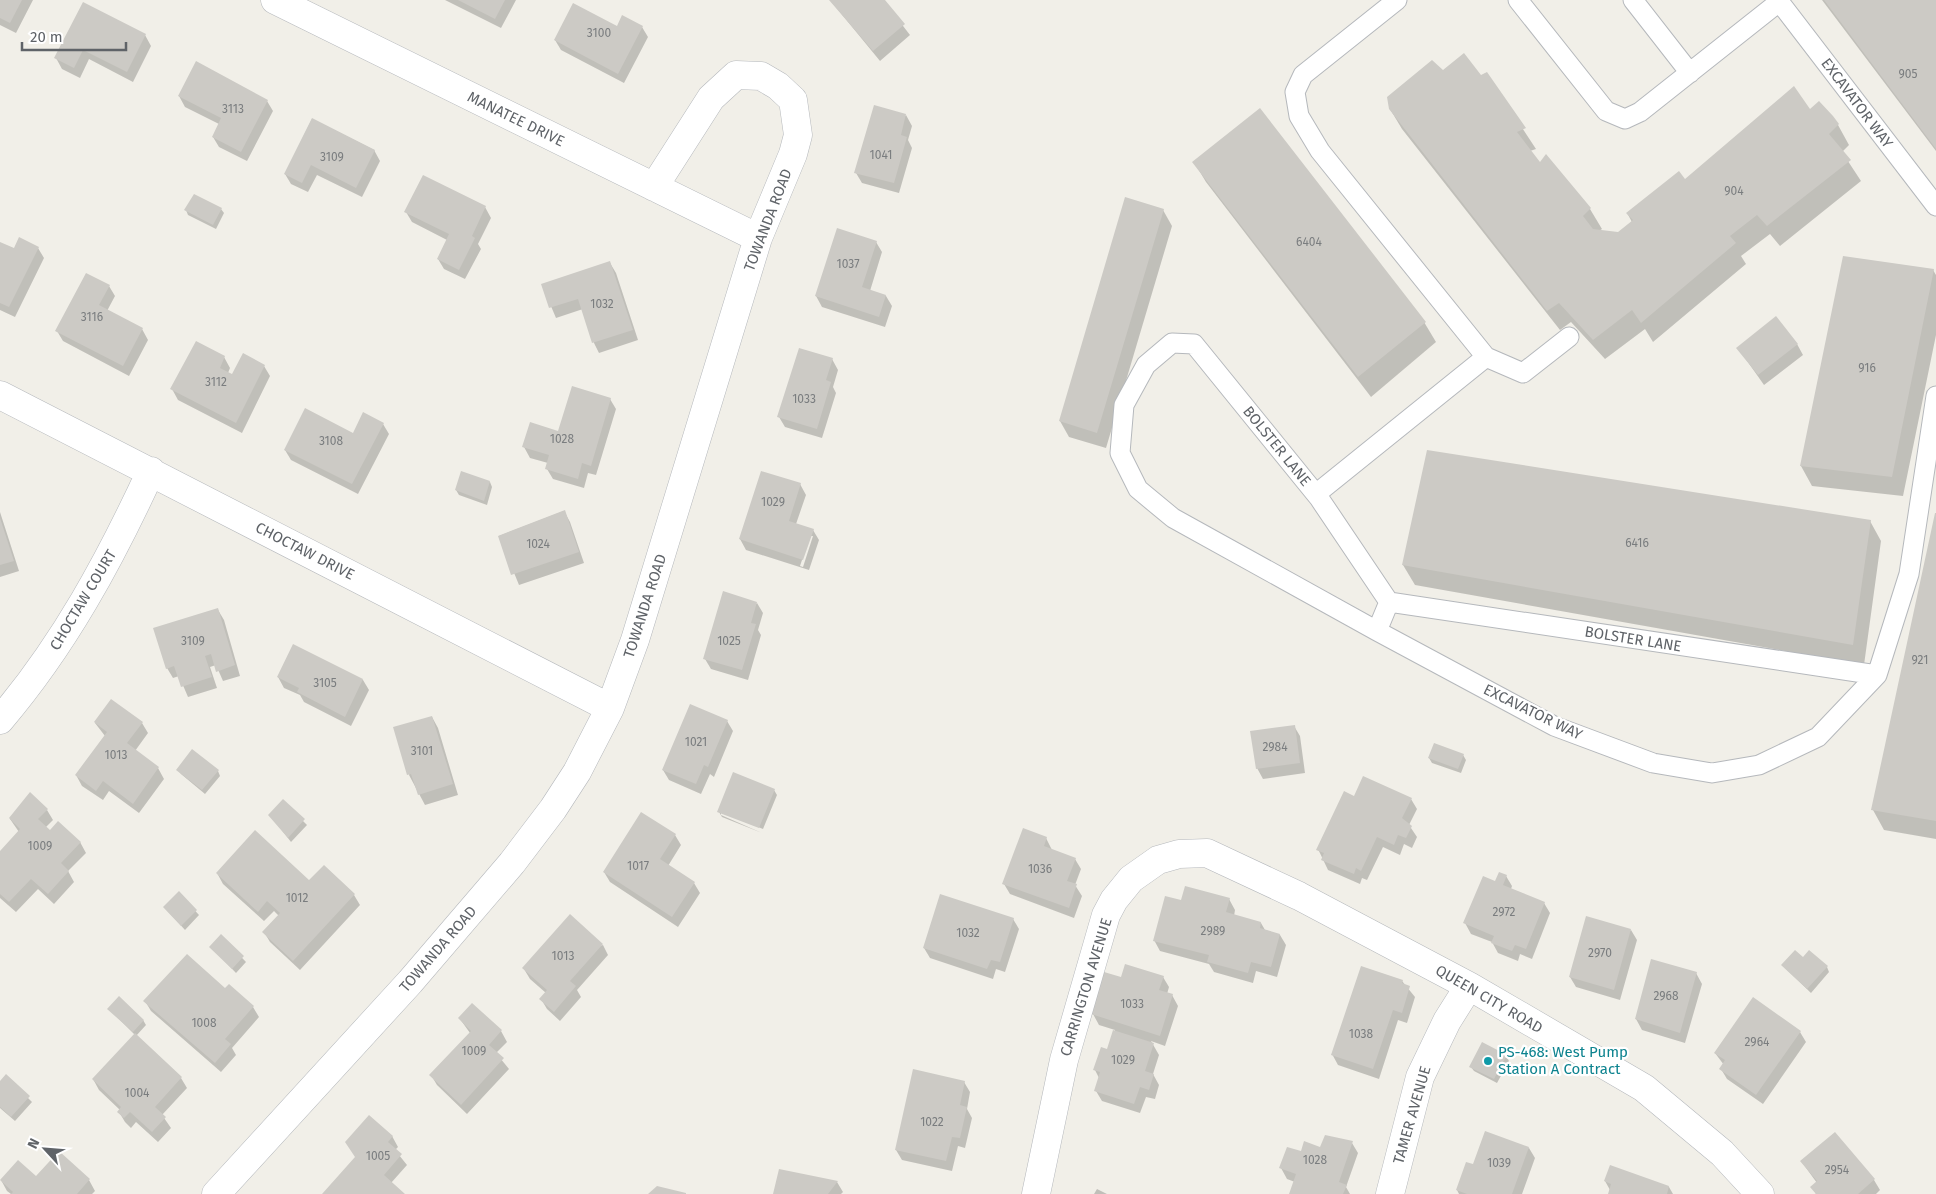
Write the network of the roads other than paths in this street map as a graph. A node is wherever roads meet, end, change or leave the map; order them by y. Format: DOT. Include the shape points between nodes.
graph roads {
  1 [pos="275,0"];
  2 [pos="1397,0"];
  3 [pos="1518,0"];
  4 [pos="1633,0"];
  5 [pos="1779,1"];
  6 [pos="1690,73"];
  7 [pos="654,187"];
  8 [pos="1936,206"];
  9 [pos="758,238"];
  10 [pos="1569,337"];
  11 [pos="1194,344"];
  12 [pos="1486,357"];
  13 [pos="0,395"];
  14 [pos="1936,396"];
  15 [pos="151,471"];
  16 [pos="1316,494"];
  17 [pos="1389,602"];
  18 [pos="1377,632"];
  19 [pos="1877,675"];
  20 [pos="610,708"];
  21 [pos="0,720"];
  22 [pos="1300,896"];
  23 [pos="1469,986"];
  24 [pos="216,1194"];
  25 [pos="1036,1194"];
  26 [pos="1390,1194"];
  27 [pos="1760,1194"];
  1 -- 7 [label="street, MANATEE DRIVE"];
  2 -- 12 [label="lane" via="1303,75 1295,92 1299,116 1320,151"];
  3 -- 6 [label="lane" via="1606,111 1625,118 1640,112"];
  4 -- 6 [label="lane"];
  5 -- 6 [label="lane"];
  5 -- 8 [label="lane, EXCAVATOR WAY"];
  7 -- 9 [label="street, MANATEE DRIVE"];
  7 -- 9 [label="street, TOWANDA ROAD" via="711,98 736,75 761,76 792,100 798,135"];
  9 -- 20 [label="street, TOWANDA ROAD" via="635,640"];
  10 -- 12 [label="lane" via="1523,373"];
  11 -- 16 [label="lane, BOLSTER LANE"];
  11 -- 18 [label="lane, EXCAVATOR WAY" via="1172,343 1146,365 1124,405 1120,453 1138,489 1173,518"];
  12 -- 16 [label="lane"];
  13 -- 15 [label="street, CHOCTAW DRIVE"];
  14 -- 19 [label="lane, EXCAVATOR WAY" via="1908,574"];
  15 -- 20 [label="street, CHOCTAW DRIVE"];
  15 -- 21 [label="street, CHOCTAW COURT" via="120,538 76,618"];
  16 -- 17 [label="lane, BOLSTER LANE"];
  17 -- 18 [label="lane"];
  17 -- 19 [label="lane, BOLSTER LANE"];
  18 -- 19 [label="lane, EXCAVATOR WAY" via="1554,726 1653,763 1712,773 1759,765 1818,737"];
  20 -- 24 [label="street, TOWANDA ROAD" via="577,772 512,863 410,982"];
  22 -- 23 [label="street, QUEEN CITY ROAD"];
  22 -- 25 [label="street, CARRINGTON AVENUE" via="1207,853 1179,854 1158,860 1131,879 1114,900 1104,924 1064,1060"];
  23 -- 26 [label="street, TAMER AVENUE" via="1447,1021 1420,1077"];
  23 -- 27 [label="street, QUEEN CITY ROAD" via="1668,1105 1722,1152"];
}
